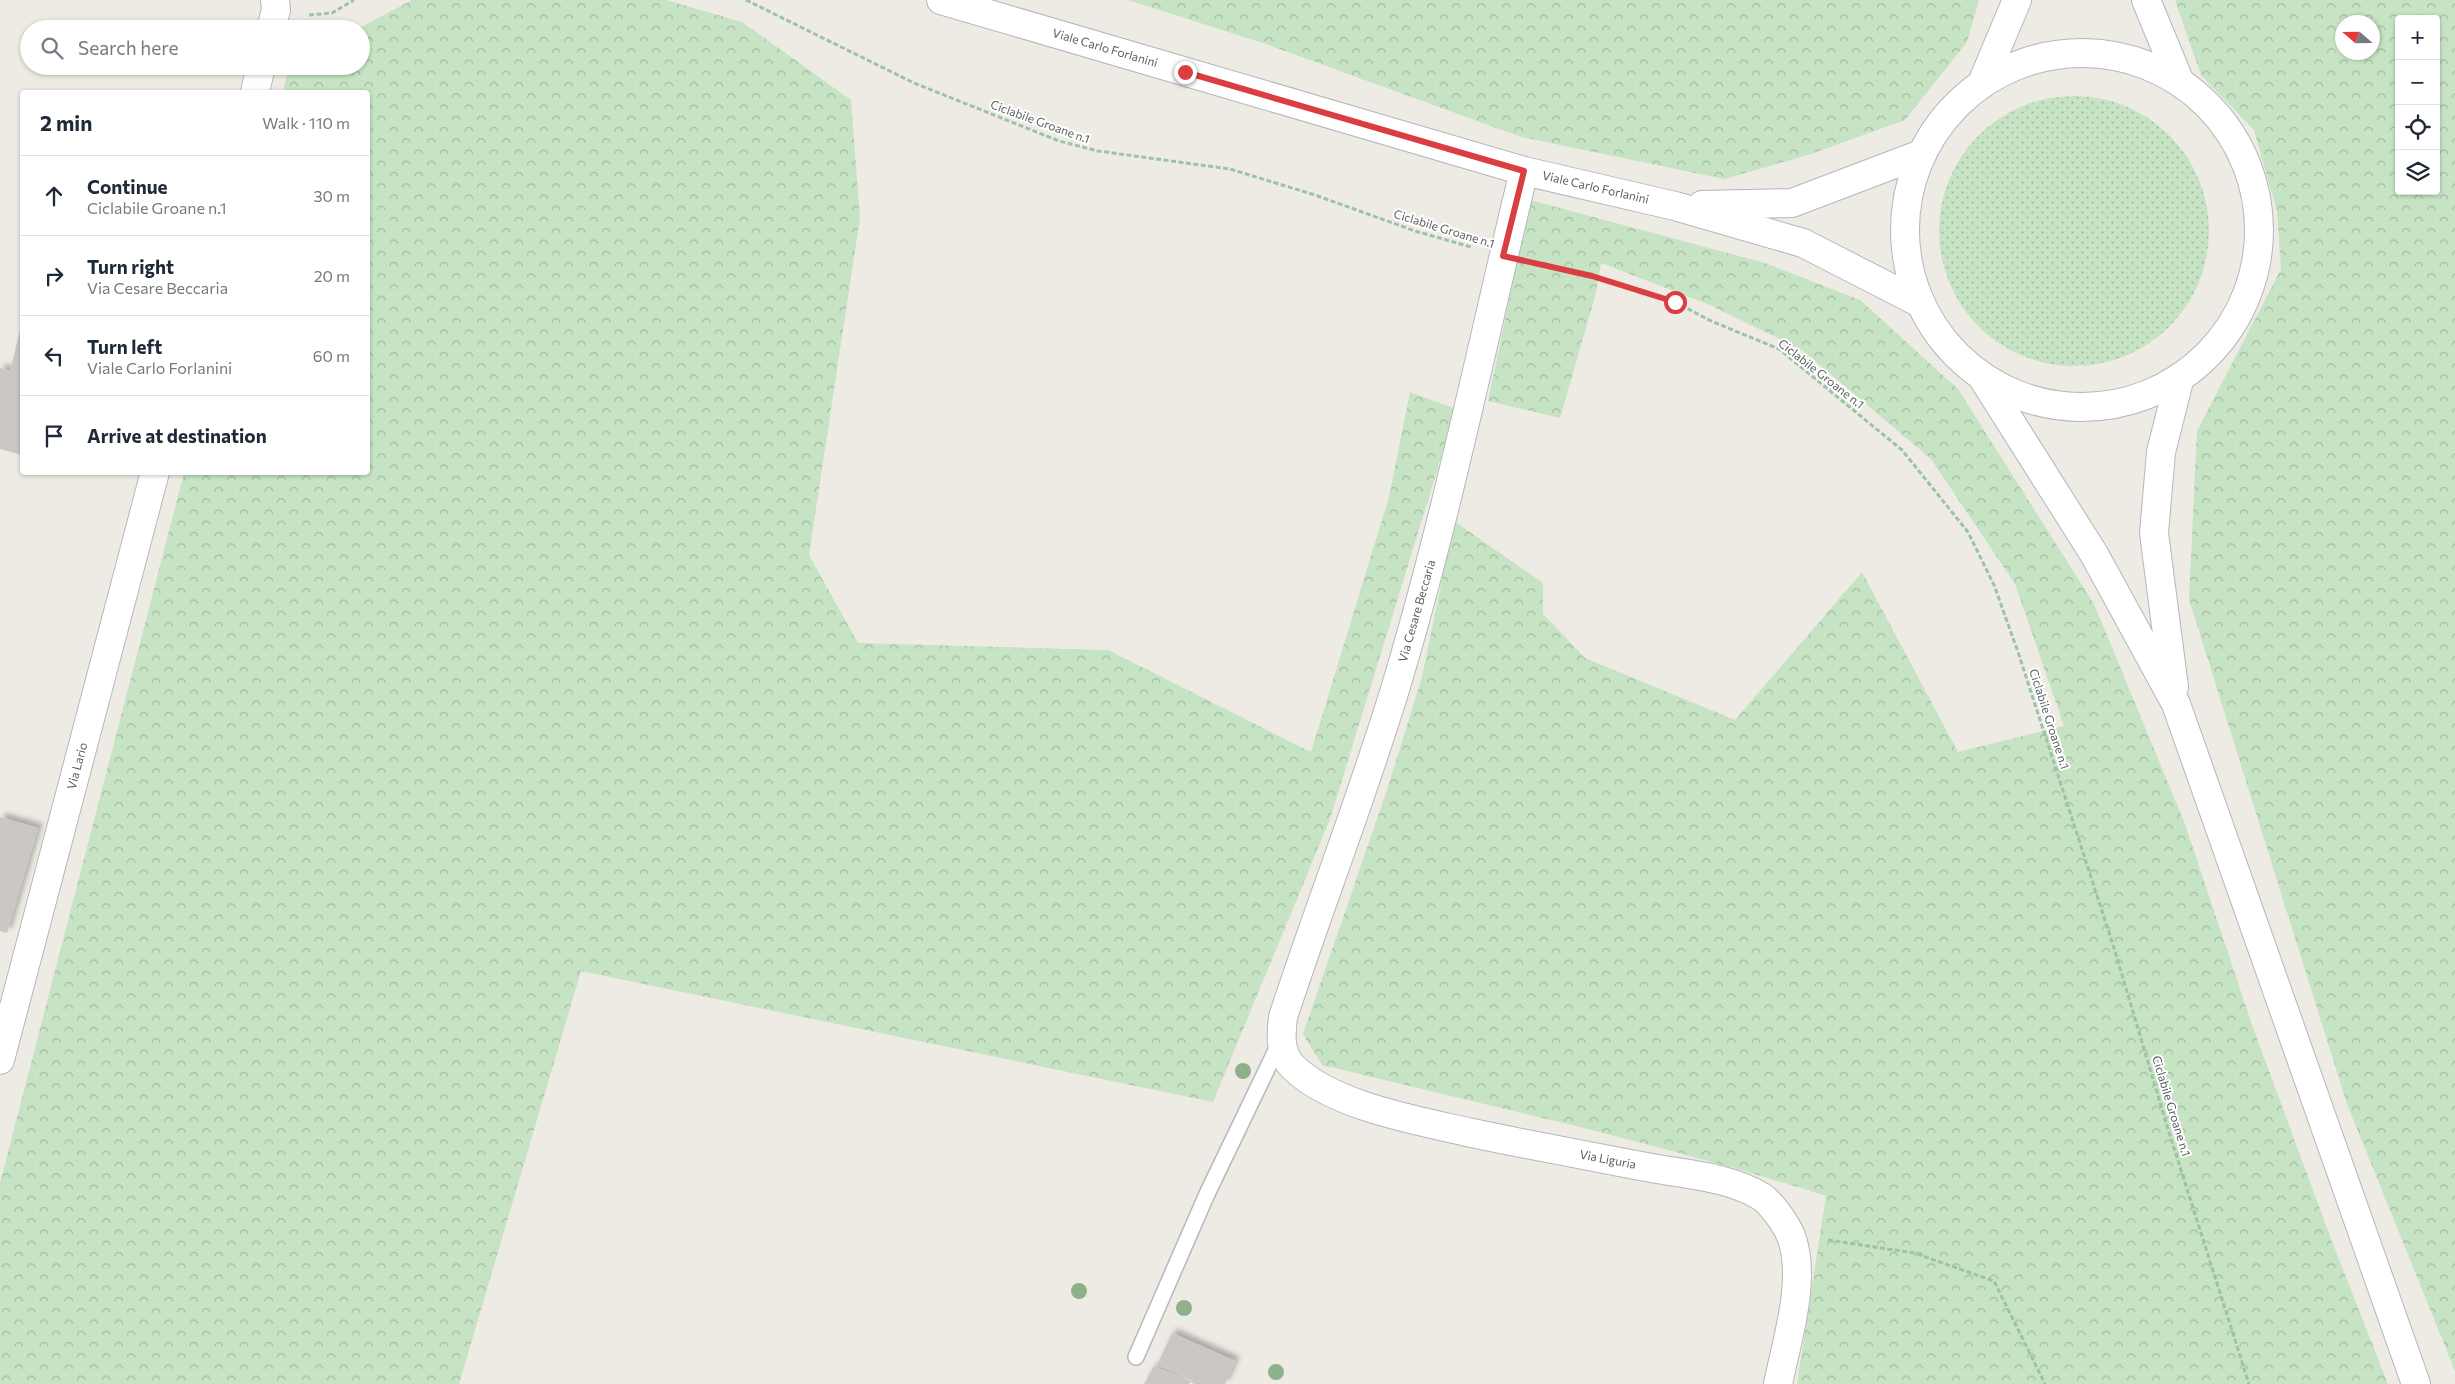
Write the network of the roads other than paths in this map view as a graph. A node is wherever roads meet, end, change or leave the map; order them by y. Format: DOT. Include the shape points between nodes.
graph roads {
  1 [pos="940,0"];
  2 [pos="2016,0"];
  3 [pos="2146,0"];
  4 [pos="259,75"];
  5 [pos="2179,80"];
  6 [pos="1982,83"];
  7 [pos="255,90"];
  8 [pos="1921,154"];
  9 [pos="1524,171"];
  10 [pos="1675,206"];
  11 [pos="1920,303"];
  12 [pos="1982,377"];
  13 [pos="2180,377"];
  14 [pos="153,475"];
  15 [pos="2176,704"];
  16 [pos="1280,1042"];
  17 [pos="0,1060"];
  18 [pos="1136,1357"];
  19 [pos="1778,1384"];
  20 [pos="2416,1384"];
  1 -- 9 [label="street, Viale Carlo Forlanini"];
  2 -- 6 [label="street"];
  3 -- 5 [label="street"];
  4 -- 7 [label="street"];
  5 -- 6 [label="street" via="2148,64 2114,54 2080,52 2037,58 2012,66"];
  5 -- 13 [label="street" via="2212,109 2229,130 2245,160 2256,194 2259,229 2256,263 2242,305 2229,328 2207,355"];
  6 -- 8 [label="street" via="1952,108"];
  8 -- 10 [label="street, Viale Carlo Forlanini" via="1792,203"];
  8 -- 11 [label="street" via="1910,183 1904,244"];
  9 -- 10 [label="street, Viale Carlo Forlanini"];
  9 -- 16 [label="street, Via Cesare Beccaria" via="1458,459 1428,574 1395,688 1283,1018"];
  10 -- 11 [label="street, Viale Carlo Forlanini" via="1803,243"];
  11 -- 12 [label="street" via="1936,332"];
  12 -- 13 [label="street" via="2013,394 2046,404 2080,408 2141,397"];
  12 -- 15 [label="street" via="2094,554"];
  13 -- 15 [label="street" via="2161,452 2154,533"];
  14 -- 17 [label="street, Via Lario"];
  15 -- 20 [label="street"];
  16 -- 18 [label="lane" via="1207,1194"];
  16 -- 19 [label="street, Via Liguria" via="1292,1066 1317,1085 1344,1098 1406,1119 1728,1182 1763,1198 1790,1234 1798,1260"];
}
